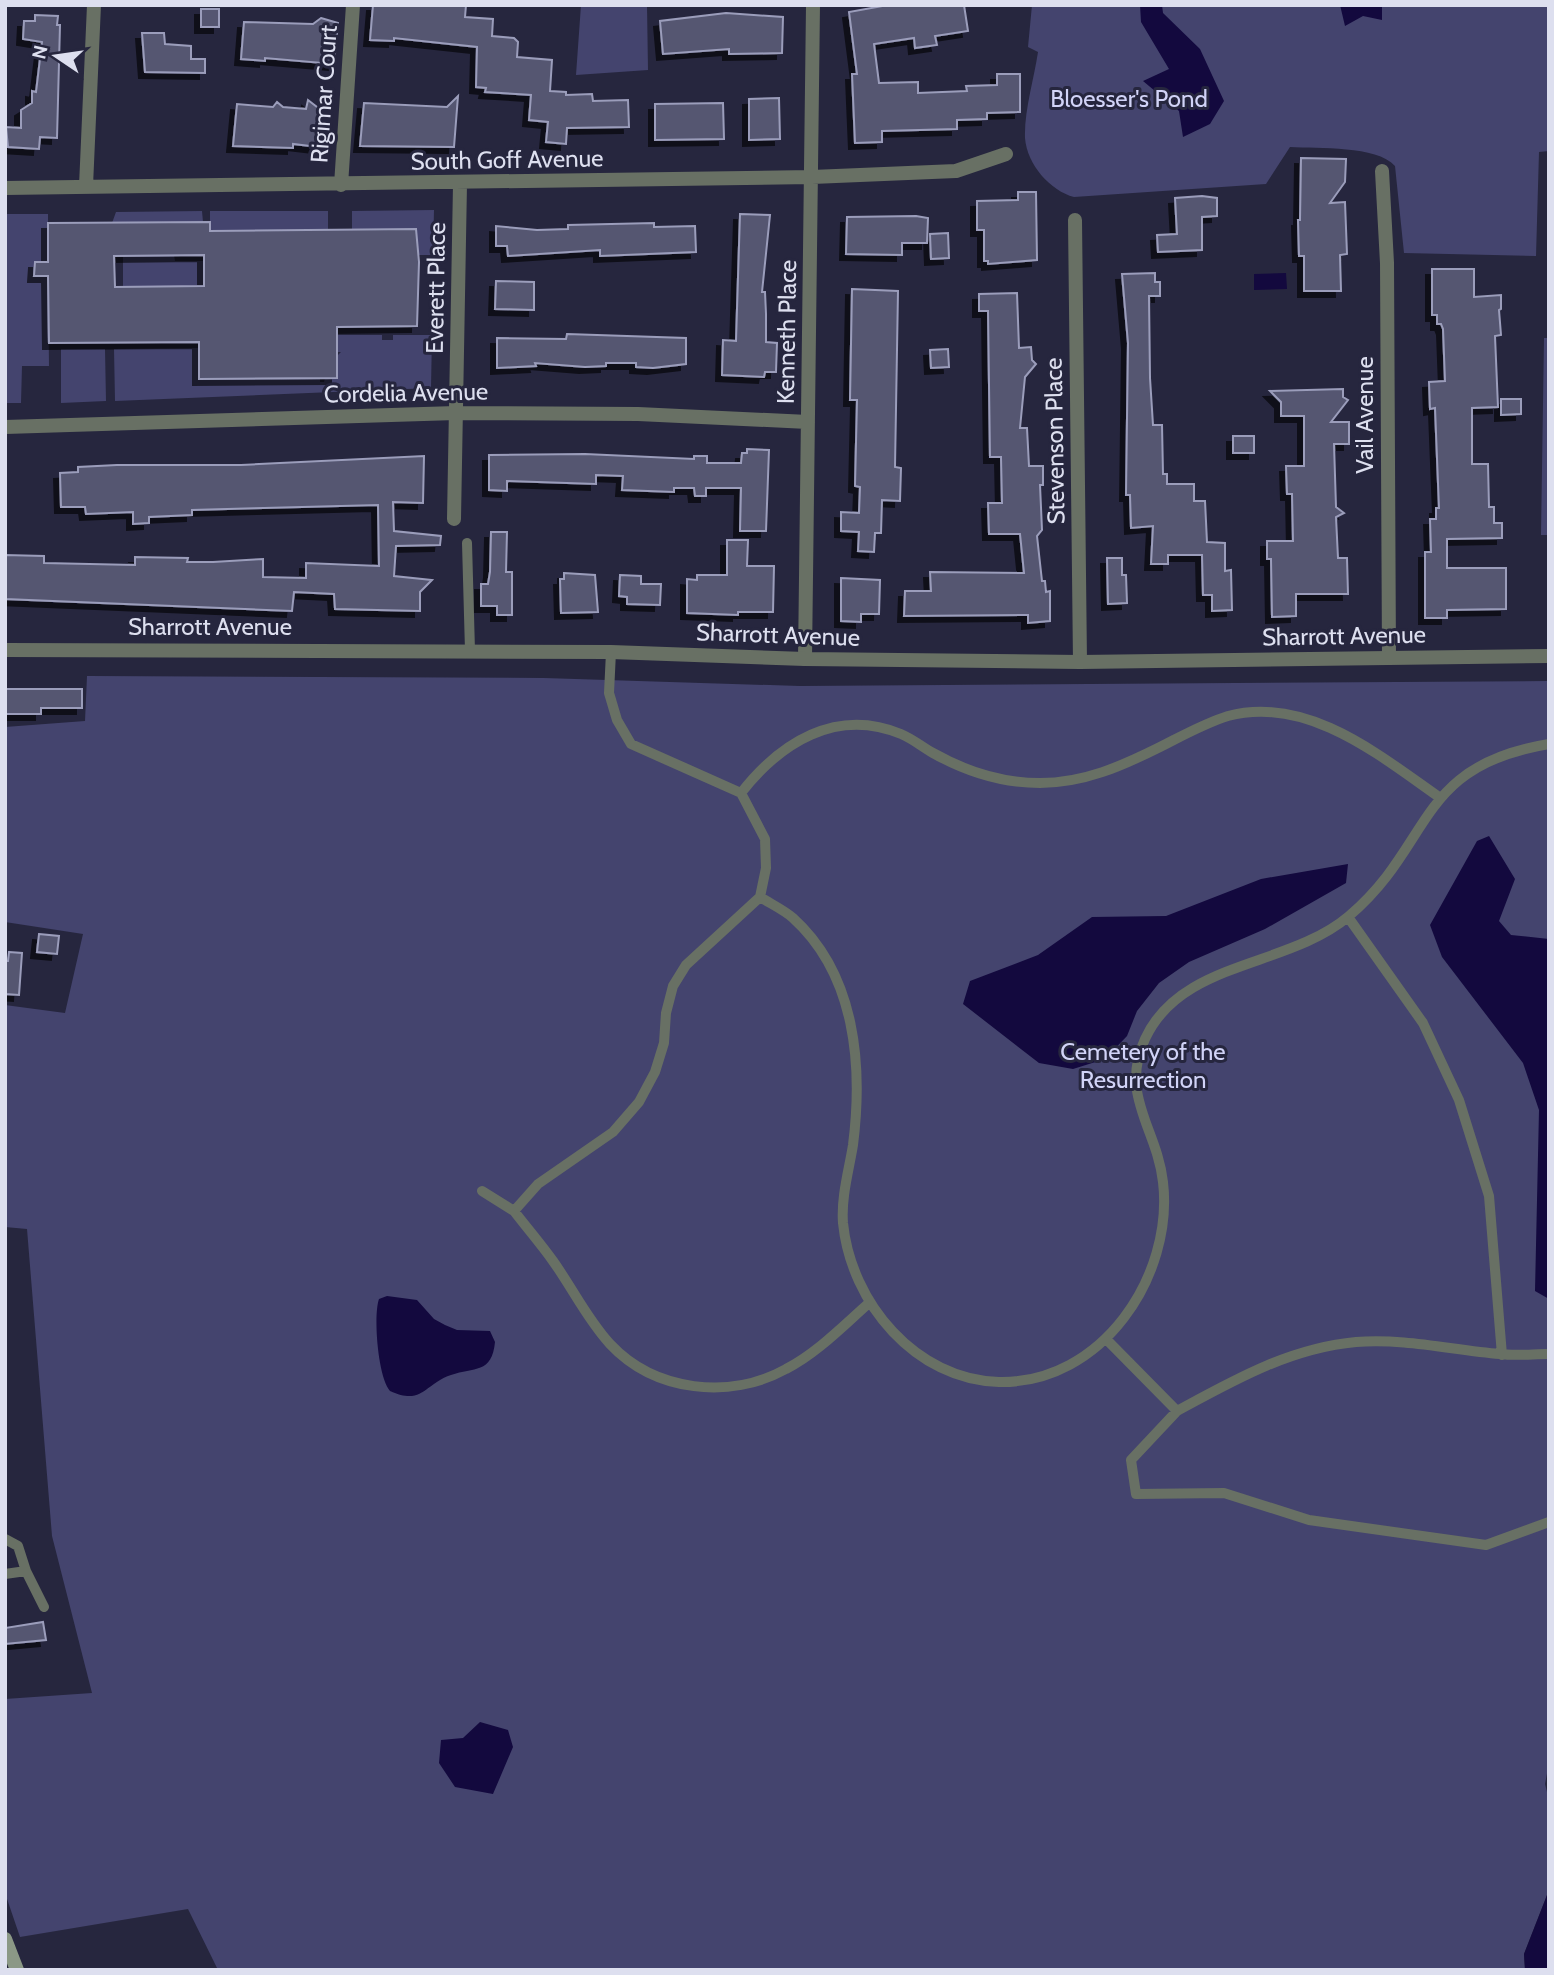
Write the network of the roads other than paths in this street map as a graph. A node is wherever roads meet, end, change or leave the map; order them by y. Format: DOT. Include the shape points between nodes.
graph roads {
  1 [pos="94,5"];
  2 [pos="353,5"];
  3 [pos="813,5"];
  4 [pos="1006,154"];
  5 [pos="1382,171"];
  6 [pos="812,177"];
  7 [pos="460,184"];
  8 [pos="341,185"];
  9 [pos="86,186"];
  10 [pos="5,188"];
  11 [pos="1075,220"];
  12 [pos="456,413"];
  13 [pos="808,422"];
  14 [pos="5,426"];
  15 [pos="454,519"];
  16 [pos="467,543"];
  17 [pos="5,649"];
  18 [pos="470,651"];
  19 [pos="611,652"];
  20 [pos="1549,656"];
  21 [pos="1389,658"];
  22 [pos="805,659"];
  23 [pos="1080,662"];
  24 [pos="1549,744"];
  25 [pos="741,793"];
  26 [pos="1439,797"];
  27 [pos="760,897"];
  28 [pos="1348,917"];
  29 [pos="482,1191"];
  30 [pos="514,1211"];
  31 [pos="869,1303"];
  32 [pos="1107,1340"];
  33 [pos="1502,1354"];
  34 [pos="1549,1354"];
  35 [pos="1177,1411"];
  36 [pos="1549,1522"];
  37 [pos="5,1539"];
  38 [pos="26,1571"];
  39 [pos="5,1574"];
  40 [pos="44,1607"];
  41 [pos="5,1939"];
  42 [pos="17,1970"];
  1 -- 9 [label="street"];
  2 -- 8 [label="street, Rigimar Court"];
  3 -- 6 [label="street, Kenneth Place"];
  4 -- 6 [label="street, South Goff Avenue" via="956,171"];
  5 -- 21 [label="street, Vail Avenue" via="1387,263"];
  6 -- 7 [label="street, South Goff Avenue"];
  6 -- 13 [label="street, Kenneth Place"];
  7 -- 8 [label="street, South Goff Avenue"];
  7 -- 12 [label="street, Everett Place"];
  8 -- 9 [label="street, South Goff Avenue"];
  9 -- 10 [label="street, South Goff Avenue"];
  11 -- 23 [label="street, Stevenson Place"];
  12 -- 13 [label="street, Cordelia Avenue" via="638,414"];
  12 -- 14 [label="street, Cordelia Avenue"];
  12 -- 15 [label="street, Everett Place"];
  13 -- 22 [label="street, Kenneth Place"];
  16 -- 18 [label="lane"];
  17 -- 18 [label="street, Sharrott Avenue"];
  18 -- 19 [label="street, Sharrott Avenue"];
  19 -- 22 [label="street, Sharrott Avenue"];
  19 -- 25 [label="lane" via="609,693 631,744"];
  20 -- 21 [label="street, Sharrott Avenue"];
  21 -- 23 [label="street, Sharrott Avenue"];
  22 -- 23 [label="street, Sharrott Avenue"];
  24 -- 26 [label="lane" via="1491,759 1462,775"];
  25 -- 26 [label="lane" via="780,751 828,727 882,728 981,774 1040,783 1110,771 1198,728 1255,711 1294,716 1363,743"];
  25 -- 27 [label="lane" via="765,839"];
  26 -- 28 [label="lane" via="1402,857"];
  27 -- 30 [label="lane" via="686,965 673,986 664,1042 639,1102 613,1132 538,1184"];
  27 -- 31 [label="lane" via="792,917 816,944 841,989 855,1040 858,1091 843,1220 851,1259"];
  28 -- 32 [label="lane" via="1287,951 1185,990 1163,1009 1147,1034 1134,1080 1163,1177 1164,1228 1152,1270"];
  28 -- 33 [label="lane" via="1423,1023 1459,1100 1489,1196"];
  29 -- 30 [label="lane"];
  30 -- 31 [label="lane" via="554,1262 592,1324 612,1347 657,1378 692,1387 755,1383 811,1353"];
  31 -- 32 [label="lane" via="932,1366 964,1378 1001,1382 1037,1377"];
  32 -- 35 [label="lane"];
  33 -- 34 [label="lane"];
  33 -- 35 [label="lane" via="1406,1342 1357,1342 1307,1350 1234,1380"];
  35 -- 36 [label="lane" via="1132,1460 1136,1494 1224,1493 1309,1520 1486,1545"];
  37 -- 38 [label="lane" via="18,1546"];
  38 -- 39 [label="lane"];
  38 -- 40 [label="lane"];
  41 -- 42 [label="main road"];
}
